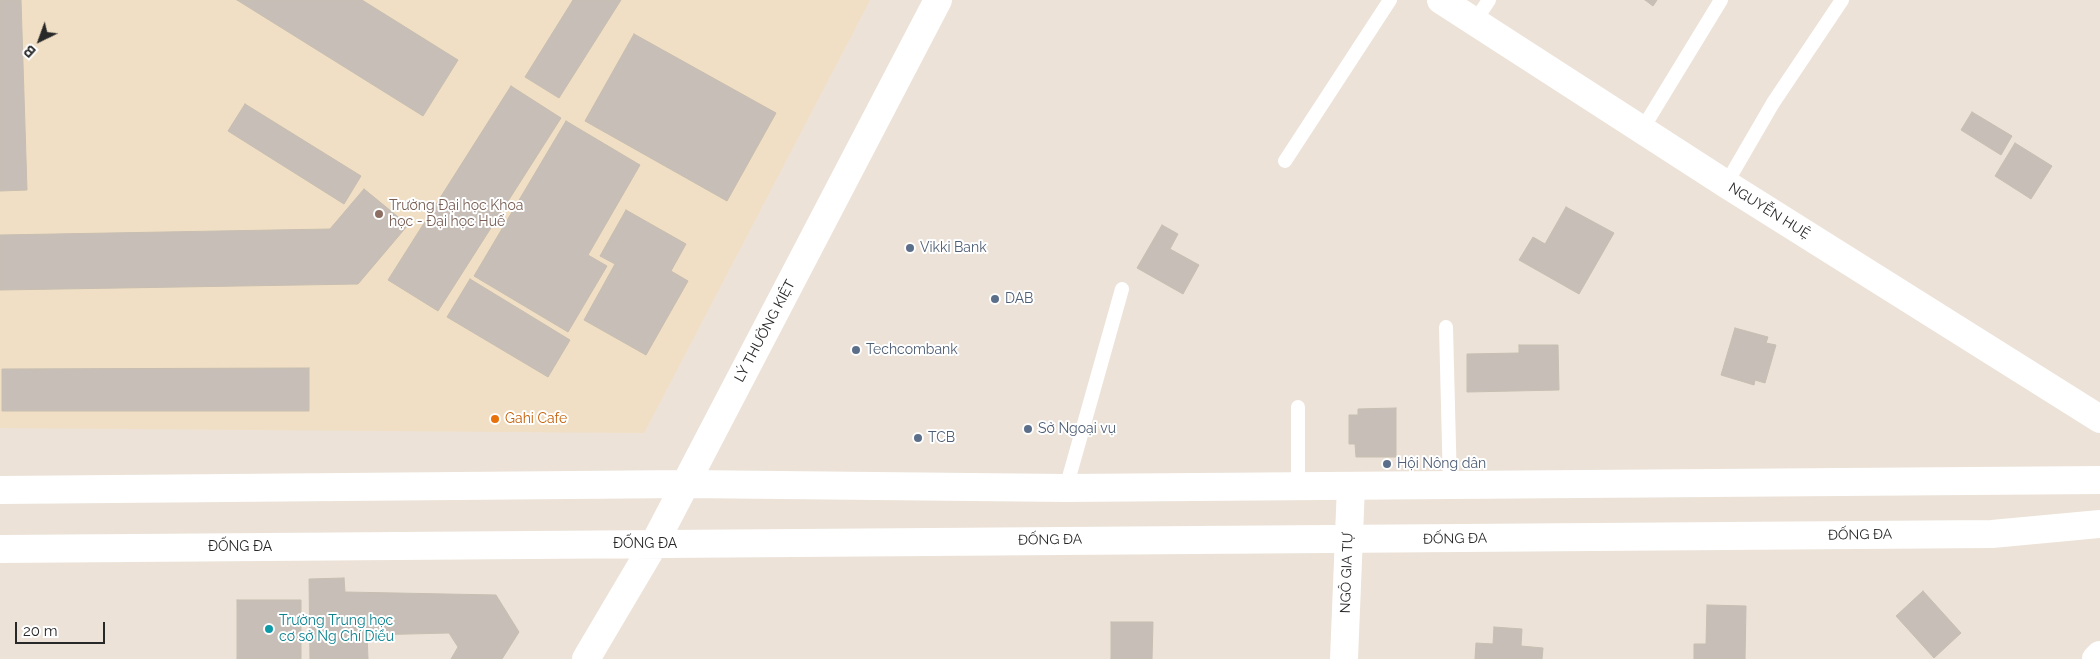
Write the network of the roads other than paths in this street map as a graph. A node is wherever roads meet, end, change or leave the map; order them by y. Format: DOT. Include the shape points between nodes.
graph roads {
  1 [pos="938,0"];
  2 [pos="1390,0"];
  3 [pos="1441,0"];
  4 [pos="1720,0"];
  5 [pos="1842,0"];
  6 [pos="1482,10"];
  7 [pos="1643,128"];
  8 [pos="1286,161"];
  9 [pos="1726,184"];
  10 [pos="1122,289"];
  11 [pos="1446,327"];
  12 [pos="1298,407"];
  13 [pos="2100,419"];
  14 [pos="2100,480"];
  15 [pos="685,484"];
  16 [pos="1450,485"];
  17 [pos="1350,486"];
  18 [pos="1298,487"];
  19 [pos="1066,488"];
  20 [pos="0,490"];
  21 [pos="2100,524"];
  22 [pos="1348,538"];
  23 [pos="654,544"];
  24 [pos="0,549"];
  25 [pos="2100,655"];
  26 [pos="586,659"];
  27 [pos="1344,659"];
  28 [pos="2096,659"];
  1 -- 15 [label="street, LÝ THƯỜNG KIỆT"];
  2 -- 8 [label="lane"];
  3 -- 6 [label="street, NGUYỄN HUỆ"];
  4 -- 7 [label="lane"];
  5 -- 9 [label="lane" via="1773,103"];
  6 -- 7 [label="street, NGUYỄN HUỆ"];
  7 -- 9 [label="street, NGUYỄN HUỆ"];
  9 -- 13 [label="street, NGUYỄN HUỆ"];
  10 -- 19 [label="lane"];
  11 -- 16 [label="lane"];
  12 -- 18 [label="lane"];
  14 -- 16 [label="street"];
  15 -- 19 [label="street"];
  15 -- 20 [label="street"];
  15 -- 23 [label="street, LÝ THƯỜNG KIỆT"];
  16 -- 17 [label="street"];
  17 -- 18 [label="street"];
  17 -- 22 [label="street, NGÔ GIA TỰ"];
  18 -- 19 [label="street"];
  21 -- 22 [label="street, ĐỐNG ĐA" via="1992,534"];
  22 -- 23 [label="street, ĐỐNG ĐA"];
  22 -- 27 [label="street, NGÔ GIA TỰ"];
  23 -- 24 [label="street, ĐỐNG ĐA"];
  23 -- 26 [label="street, LÝ THƯỜNG KIỆT"];
  25 -- 28 [label="street"];
}
